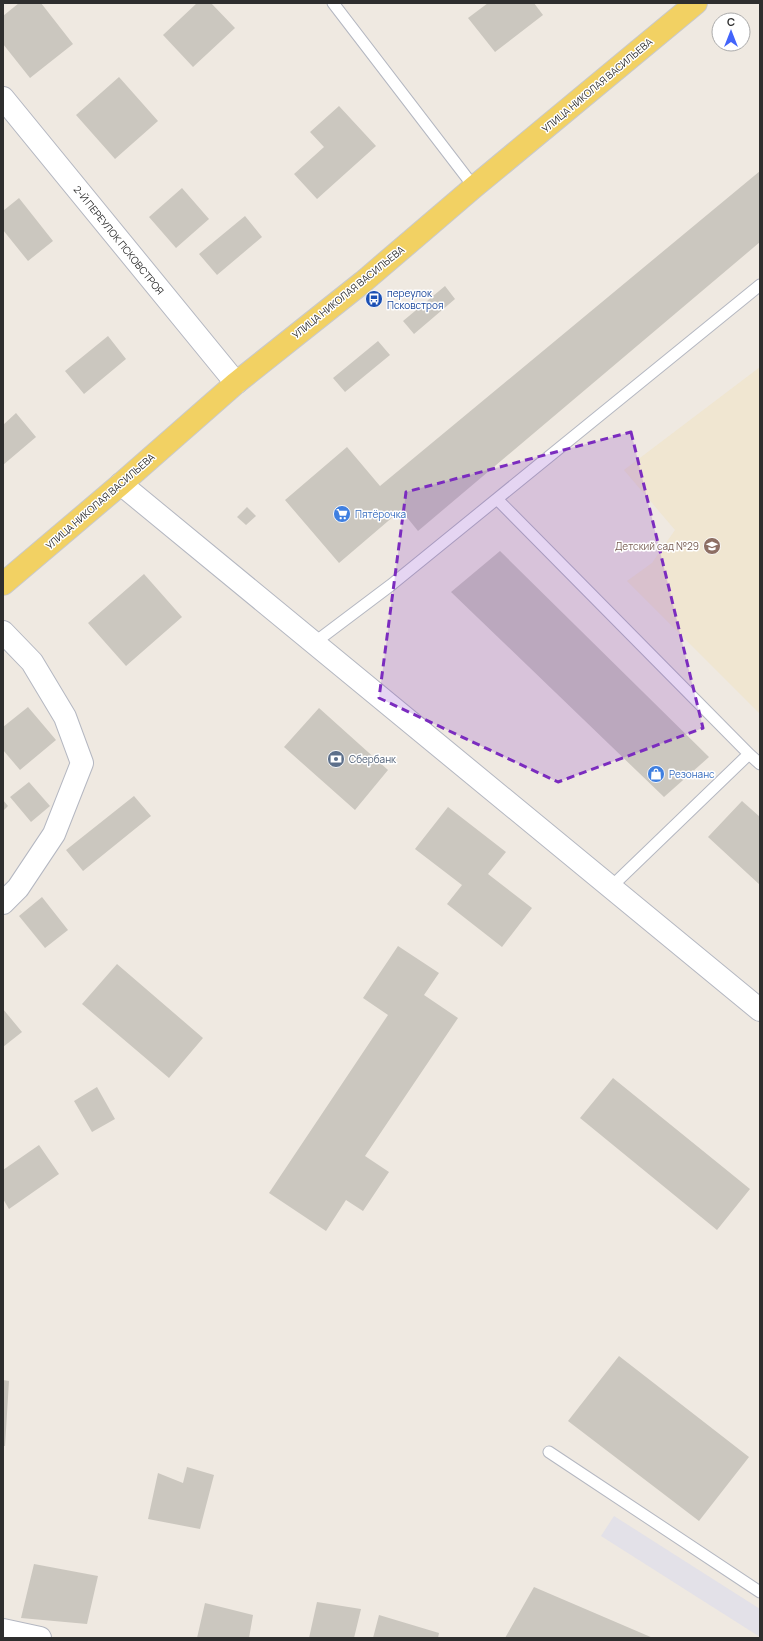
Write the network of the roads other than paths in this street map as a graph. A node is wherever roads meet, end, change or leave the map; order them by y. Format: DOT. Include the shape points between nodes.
graph roads {
  1 [pos="333,3"];
  2 [pos="696,3"];
  3 [pos="3,98"];
  4 [pos="474,187"];
  5 [pos="760,285"];
  6 [pos="236,383"];
  7 [pos="121,484"];
  8 [pos="497,499"];
  9 [pos="3,584"];
  10 [pos="3,632"];
  11 [pos="314,642"];
  12 [pos="748,754"];
  13 [pos="760,764"];
  14 [pos="611,887"];
  15 [pos="3,903"];
  16 [pos="760,1010"];
  17 [pos="549,1452"];
  18 [pos="760,1592"];
  19 [pos="3,1630"];
  20 [pos="40,1638"];
  1 -- 4 [label="lane"];
  2 -- 4 [label="main road, УЛИЦА НИКОЛАЯ ВАСИЛЬЕВА"];
  3 -- 6 [label="street, 2-Й ПЕРЕУЛОК ПСКОВСТРОЯ"];
  4 -- 6 [label="main road, УЛИЦА НИКОЛАЯ ВАСИЛЬЕВА" via="363,282"];
  5 -- 8 [label="lane"];
  6 -- 7 [label="main road, УЛИЦА НИКОЛАЯ ВАСИЛЬЕВА"];
  7 -- 9 [label="main road, УЛИЦА НИКОЛАЯ ВАСИЛЬЕВА"];
  7 -- 11 [label="street"];
  8 -- 11 [label="lane" via="391,585"];
  8 -- 12 [label="lane"];
  10 -- 15 [label="street" via="32,662 49,689 65,717 82,763 54,834 18,888"];
  11 -- 14 [label="street"];
  12 -- 13 [label="lane"];
  12 -- 14 [label="lane"];
  14 -- 16 [label="street"];
  17 -- 18 [label="lane"];
  19 -- 20 [label="street"];
}
